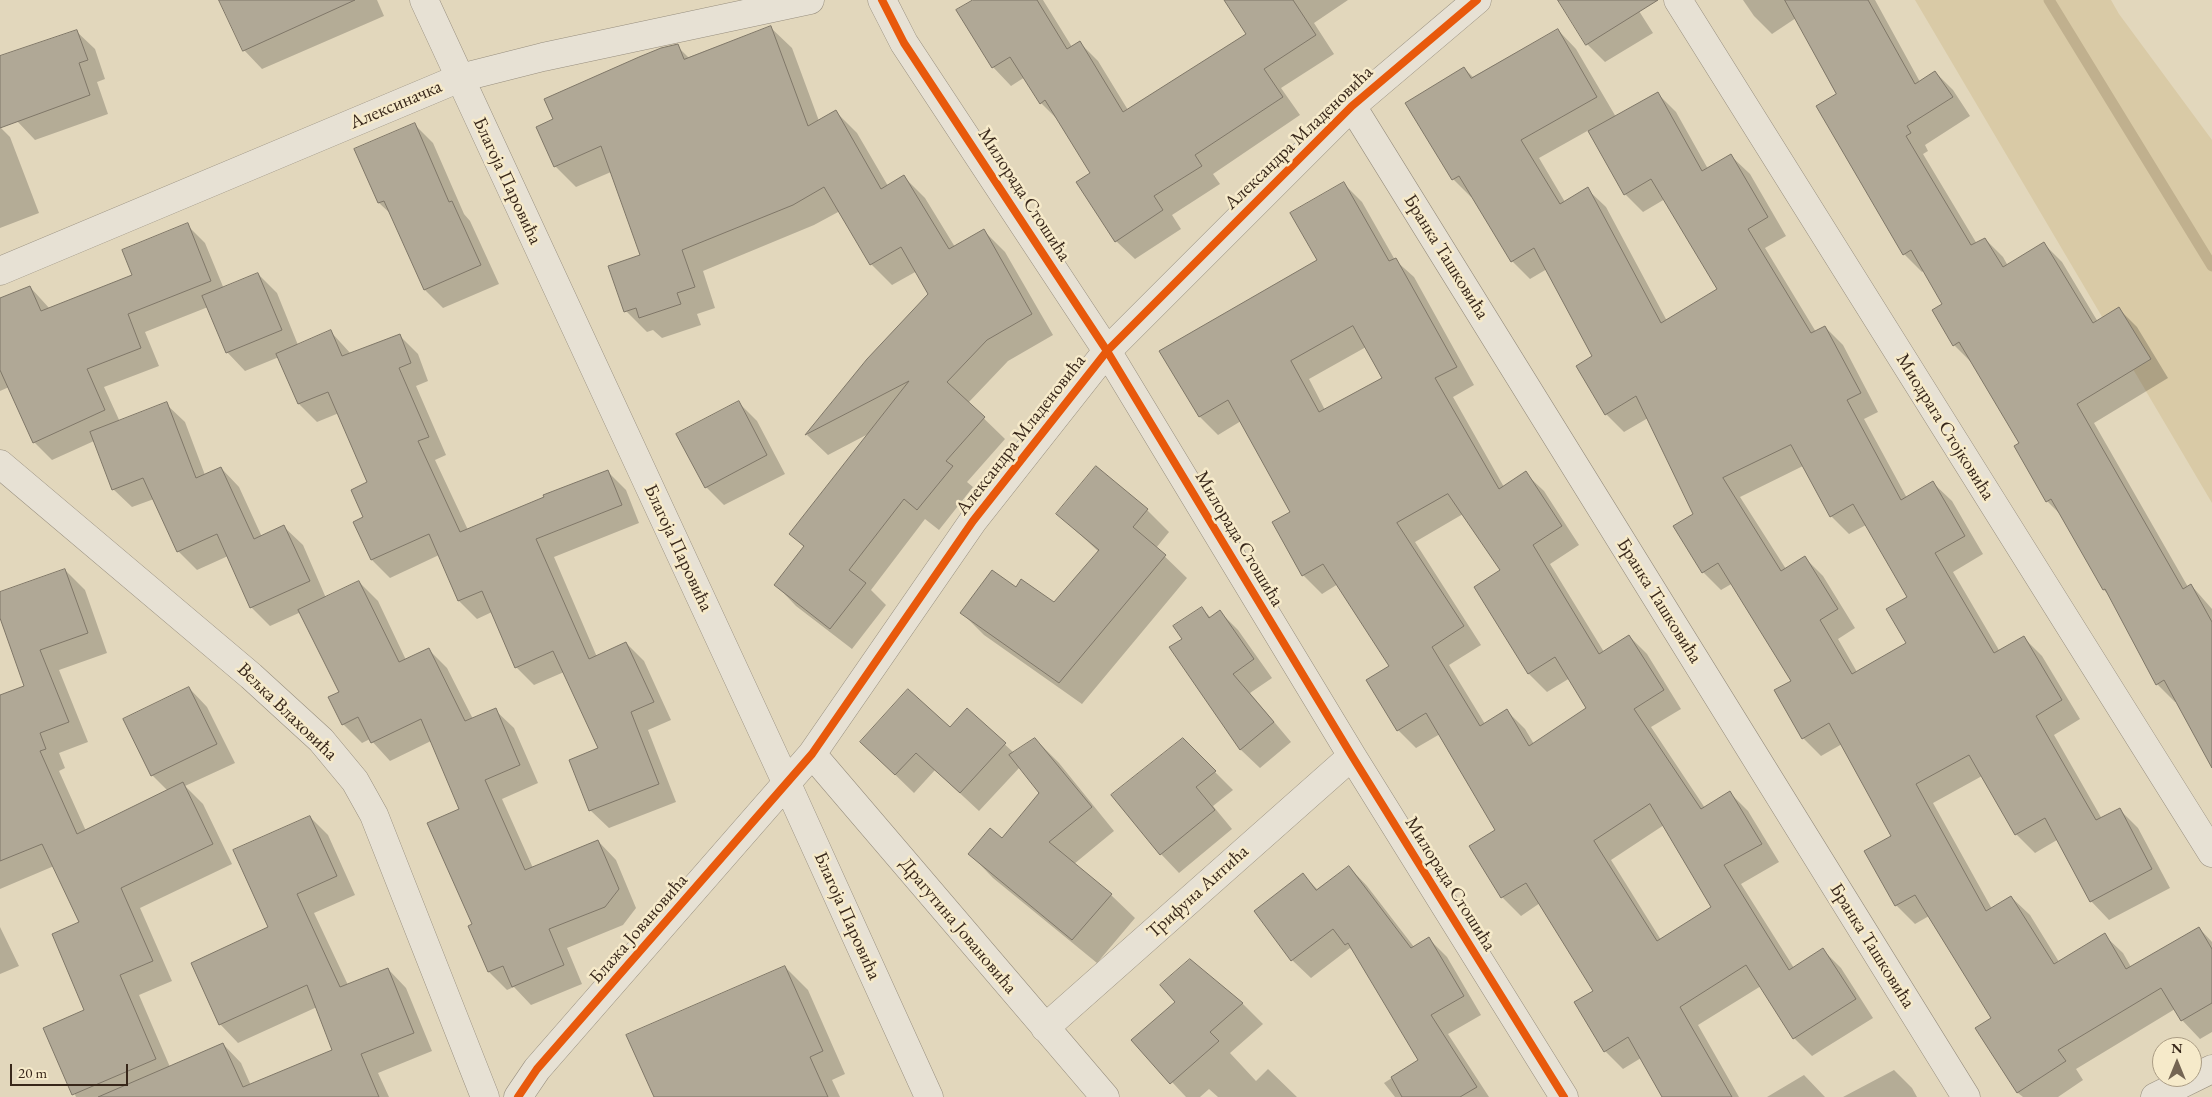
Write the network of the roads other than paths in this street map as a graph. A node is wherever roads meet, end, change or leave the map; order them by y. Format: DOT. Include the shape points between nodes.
graph roads {
  1 [pos="424,0"];
  2 [pos="810,0"];
  3 [pos="882,0"];
  4 [pos="1477,0"];
  5 [pos="1678,0"];
  6 [pos="460,78"];
  7 [pos="1352,106"];
  8 [pos="0,271"];
  9 [pos="1107,351"];
  10 [pos="0,464"];
  11 [pos="812,754"];
  12 [pos="1352,756"];
  13 [pos="787,784"];
  14 [pos="2212,853"];
  15 [pos="1045,1028"];
  16 [pos="2212,1069"];
  17 [pos="485,1097"];
  18 [pos="518,1097"];
  19 [pos="929,1097"];
  20 [pos="1105,1097"];
  21 [pos="1564,1097"];
  22 [pos="1966,1097"];
  23 [pos="2156,1097"];
  1 -- 6 [label="street, Благоја Паровића"];
  2 -- 6 [label="street, Алексиначка"];
  3 -- 9 [label="street, Милорада Стошића" via="904,43"];
  4 -- 7 [label="street, Александра Младеновића"];
  5 -- 14 [label="street, Миодрага Стојковића"];
  6 -- 8 [label="street, Алексиначка"];
  6 -- 13 [label="street, Благоја Паровића"];
  7 -- 9 [label="street, Александра Младеновића"];
  7 -- 22 [label="street, Бранка Ташковића"];
  9 -- 11 [label="street, Александра Младеновића" via="973,521"];
  9 -- 12 [label="street, Милорада Стошића"];
  10 -- 17 [label="street, Вељка Влаховића" via="251,676 321,740 355,781 374,815"];
  11 -- 13 [label="street, Александра Младеновића"];
  11 -- 15 [label="street, Драгутина Јовановића"];
  12 -- 15 [label="street, Трифуна Антића"];
  12 -- 21 [label="street, Милорада Стошића"];
  13 -- 18 [label="street, Блажа Јовановића" via="537,1069"];
  13 -- 19 [label="street, Благоја Паровића"];
  15 -- 20 [label="street, Драгутина Јовановића"];
  16 -- 23 [label="street"];
}
